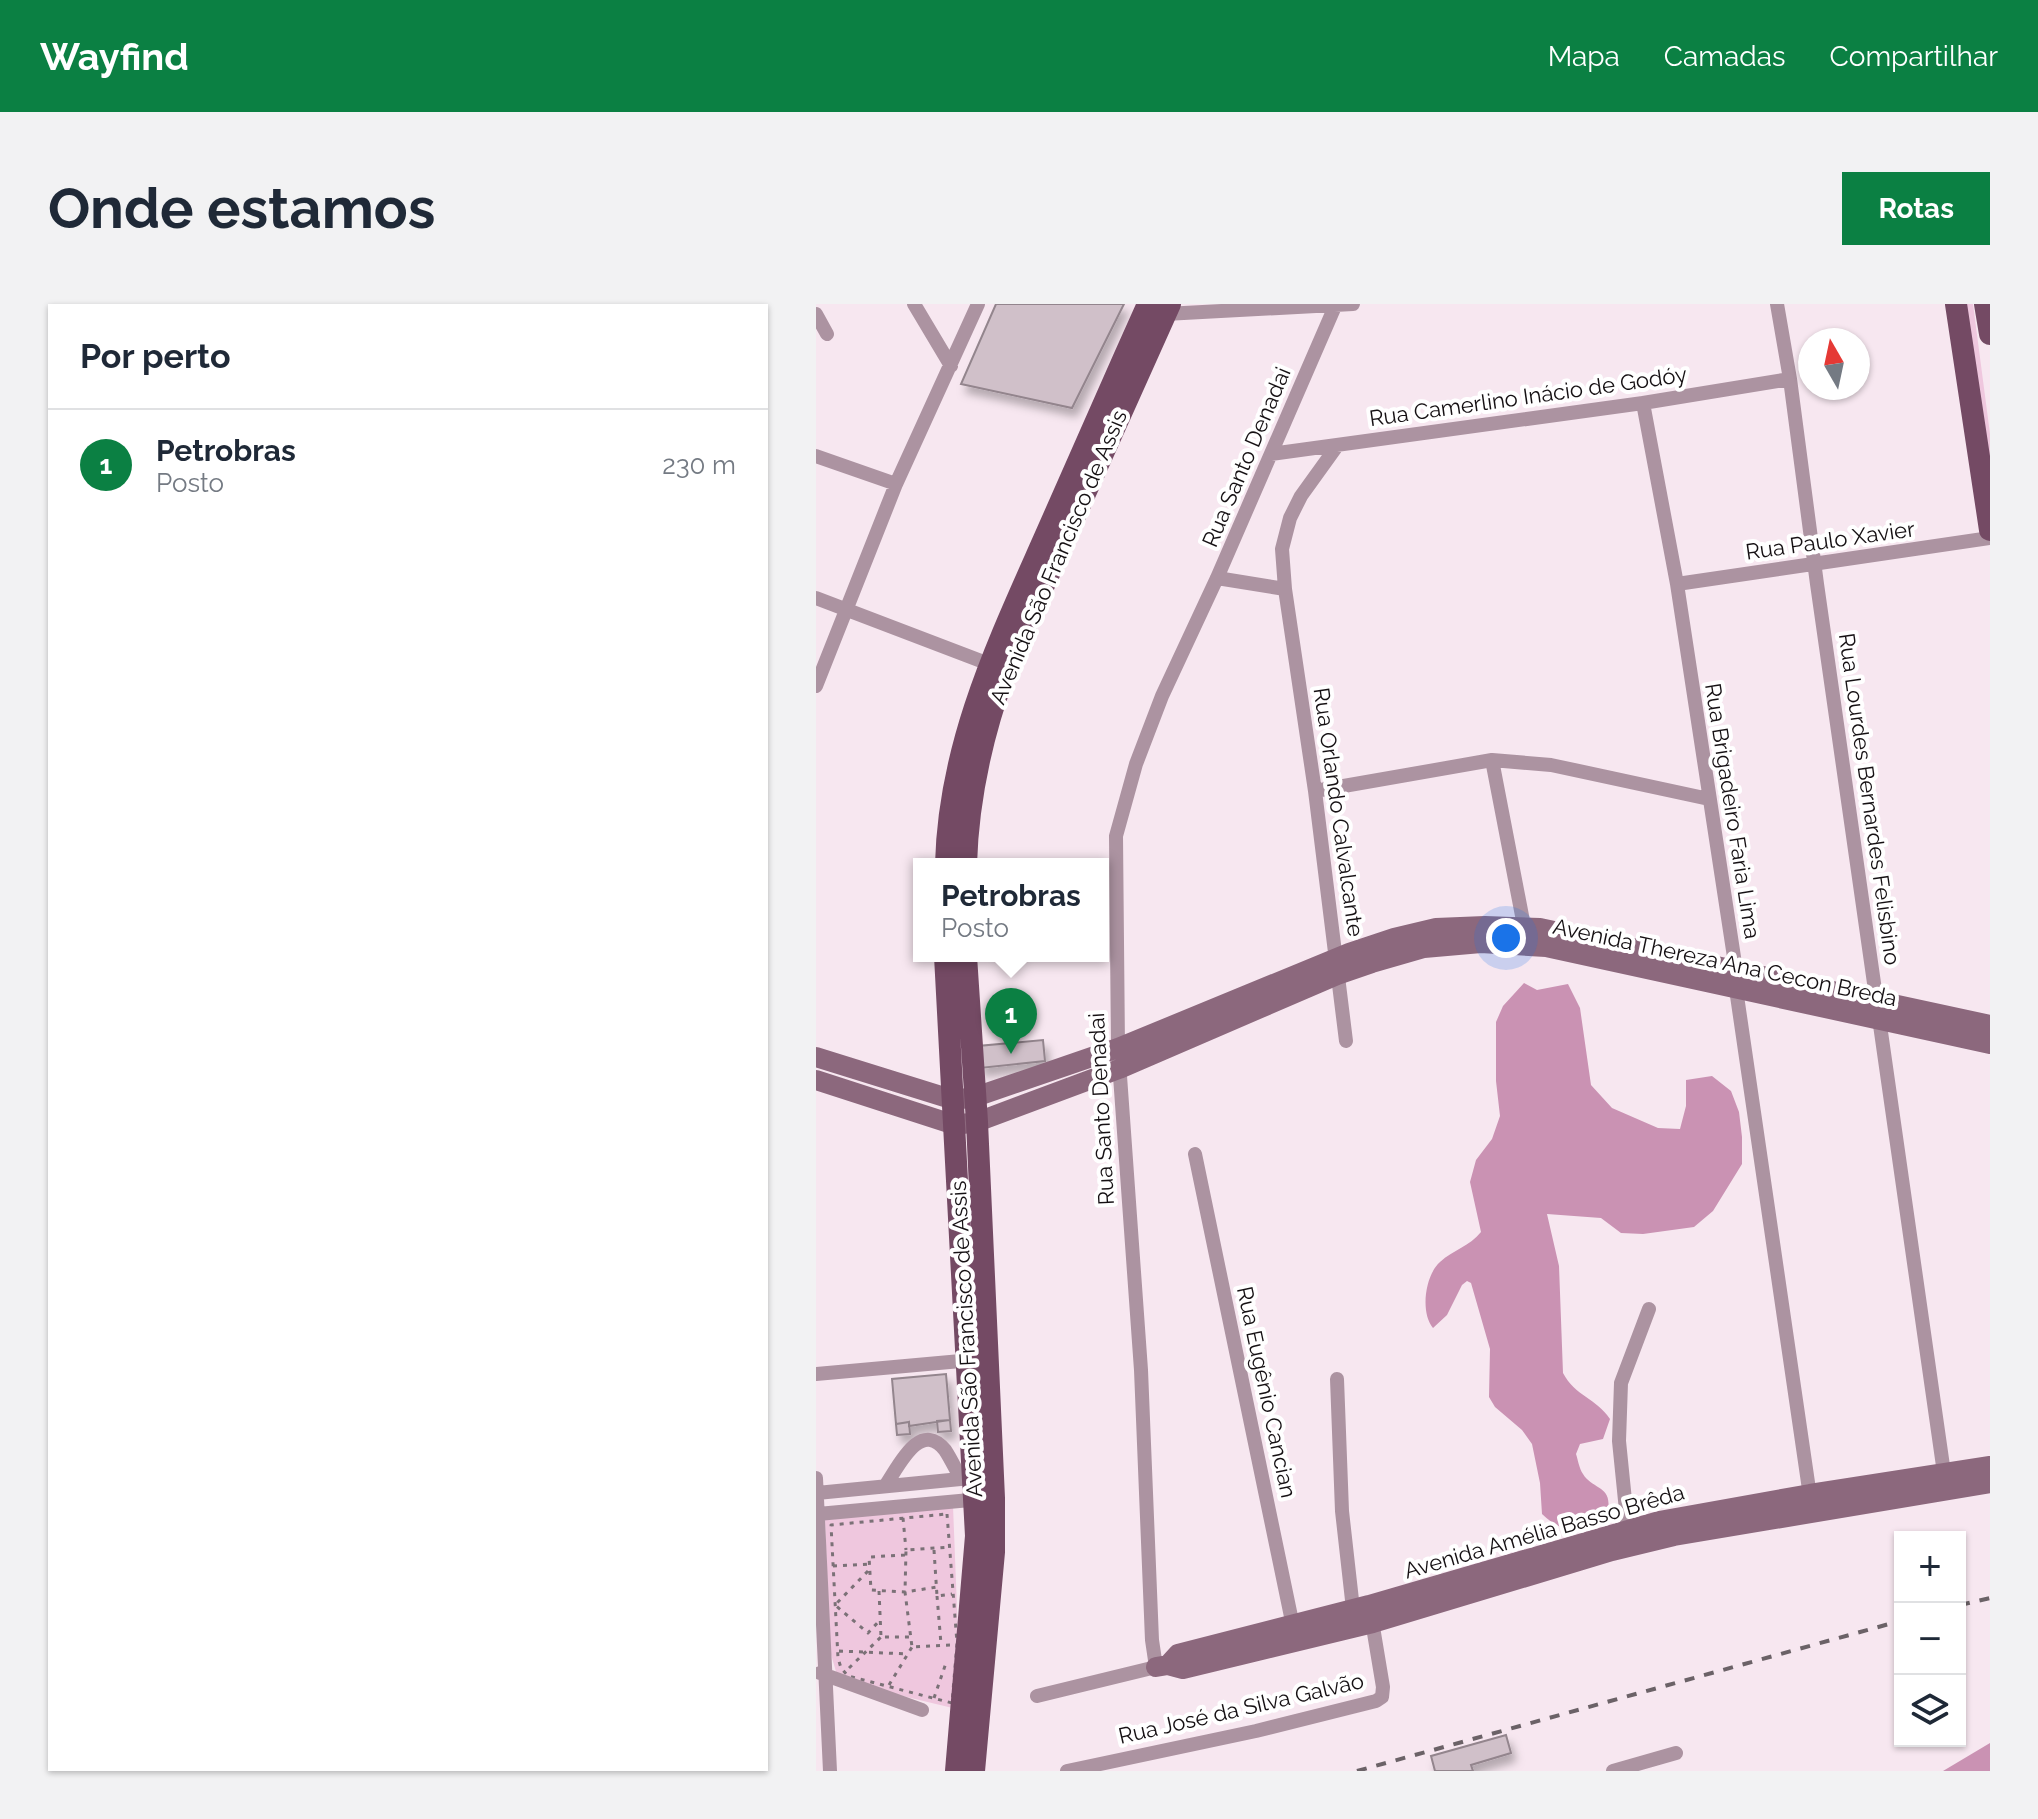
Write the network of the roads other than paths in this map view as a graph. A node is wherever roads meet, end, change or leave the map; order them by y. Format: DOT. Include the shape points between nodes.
graph roads {
  1 [pos="914,304"];
  2 [pos="978,304"];
  3 [pos="1353,304"];
  4 [pos="1777,304"];
  5 [pos="1956,304"];
  6 [pos="1985,304"];
  7 [pos="1335,306"];
  8 [pos="1161,307"];
  9 [pos="816,314"];
  10 [pos="827,334"];
  11 [pos="1990,334"];
  12 [pos="951,366"];
  13 [pos="1790,379"];
  14 [pos="1643,403"];
  15 [pos="1337,446"];
  16 [pos="1271,454"];
  17 [pos="816,456"];
  18 [pos="896,484"];
  19 [pos="1990,530"];
  20 [pos="1990,538"];
  21 [pos="1815,566"];
  22 [pos="1217,578"];
  23 [pos="1677,584"];
  24 [pos="1285,589"];
  25 [pos="816,598"];
  26 [pos="845,608"];
  27 [pos="989,664"];
  28 [pos="816,686"];
  29 [pos="1492,760"];
  30 [pos="1315,791"];
  31 [pos="1709,799"];
  32 [pos="946,858"];
  33 [pos="966,858"];
  34 [pos="1524,926"];
  35 [pos="946,962"];
  36 [pos="966,962"];
  37 [pos="1337,966"];
  38 [pos="1736,980"];
  39 [pos="1879,1012"];
  40 [pos="1990,1025"];
  41 [pos="1346,1041"];
  42 [pos="1990,1044"];
  43 [pos="816,1057"];
  44 [pos="1118,1059"];
  45 [pos="816,1080"];
  46 [pos="964,1099"];
  47 [pos="966,1123"];
  48 [pos="1195,1154"];
  49 [pos="1649,1309"];
  50 [pos="988,1358"];
  51 [pos="966,1361"];
  52 [pos="816,1374"];
  53 [pos="1337,1379"];
  54 [pos="1990,1466"];
  55 [pos="816,1478"];
  56 [pos="1946,1481"];
  57 [pos="1990,1483"];
  58 [pos="885,1486"];
  59 [pos="979,1486"];
  60 [pos="817,1493"];
  61 [pos="1811,1502"];
  62 [pos="817,1518"];
  63 [pos="1628,1530"];
  64 [pos="1365,1612"];
  65 [pos="1294,1632"];
  66 [pos="1162,1666"];
  67 [pos="821,1674"];
  68 [pos="1037,1696"];
  69 [pos="922,1710"];
  70 [pos="969,1720"];
  71 [pos="1676,1753"];
  72 [pos="830,1771"];
  73 [pos="956,1771"];
  74 [pos="974,1771"];
  75 [pos="1067,1771"];
  76 [pos="1613,1771"];
  1 -- 12 [label="street"];
  2 -- 12 [label="street"];
  3 -- 7 [label="street"];
  4 -- 13 [label="street, Rua Lourdes Bernardes Felisbino"];
  5 -- 19 [label="main road"];
  6 -- 11 [label="main road"];
  7 -- 8 [label="street"];
  7 -- 16 [label="street, Rua Santo Denadai"];
  8 -- 27 [label="main road, Avenida São Francisco de Assis"];
  8 -- 33 [label="main road, Avenida São Francisco de Assis" via="989,716 974,777"];
  9 -- 10 [label="street"];
  12 -- 18 [label="street"];
  13 -- 14 [label="street, Rua Camerlino Inácio de Godóy"];
  13 -- 21 [label="street, Rua Lourdes Bernardes Felisbino"];
  14 -- 15 [label="street, Rua Camerlino Inácio de Godóy"];
  14 -- 23 [label="street, Rua Brigadeiro Faria Lima"];
  15 -- 16 [label="street, Rua Camerlino Inácio de Godóy"];
  15 -- 24 [label="street, Rua Orlando Calvalcante" via="1290,518 1282,549"];
  16 -- 22 [label="street, Rua Santo Denadai"];
  17 -- 18 [label="street"];
  18 -- 26 [label="street"];
  20 -- 21 [label="street, Rua Paulo Xavier"];
  21 -- 23 [label="street, Rua Paulo Xavier"];
  21 -- 39 [label="street, Rua Lourdes Bernardes Felisbino"];
  22 -- 24 [label="street"];
  22 -- 44 [label="street, Rua Santo Denadai" via="1162,696 1116,836"];
  23 -- 31 [label="street, Rua Brigadeiro Faria Lima"];
  24 -- 30 [label="street, Rua Orlando Calvalcante"];
  25 -- 26 [label="street"];
  26 -- 27 [label="street"];
  26 -- 28 [label="street"];
  27 -- 32 [label="main road, Avenida São Francisco de Assis" via="952,789"];
  29 -- 30 [label="street"];
  29 -- 31 [label="street" via="1551,765"];
  29 -- 34 [label="street"];
  30 -- 37 [label="street, Rua Orlando Calvalcante"];
  31 -- 38 [label="street, Rua Brigadeiro Faria Lima"];
  34 -- 37 [label="main road, Avenida Thereza Ana Cecon Breda" via="1436,928 1394,938"];
  34 -- 38 [label="main road, Avenida Thereza Ana Cecon Breda"];
  35 -- 46 [label="main road, Avenida São Francisco de Assis"];
  36 -- 46 [label="main road, Avenida São Francisco de Assis"];
  37 -- 38 [label="main road, Avenida Thereza Ana Cecon Breda" via="1424,948 1515,943"];
  37 -- 41 [label="street, Rua Orlando Calvalcante"];
  37 -- 44 [label="main road, Avenida Thereza Ana Cecon Breda"];
  38 -- 39 [label="main road, Avenida Thereza Ana Cecon Breda"];
  38 -- 61 [label="street, Rua Brigadeiro Faria Lima"];
  39 -- 40 [label="main road, Avenida Thereza Ana Cecon Breda"];
  39 -- 42 [label="main road, Avenida Thereza Ana Cecon Breda"];
  39 -- 56 [label="street, Rua Lourdes Bernardes Felisbino"];
  43 -- 46 [label="main road"];
  44 -- 46 [label="main road, Avenida Thereza Ana Cecon Breda"];
  44 -- 47 [label="main road, Avenida Thereza Ana Cecon Breda"];
  44 -- 66 [label="street, Rua Santo Denadai" via="1141,1370 1152,1640"];
  45 -- 47 [label="main road"];
  46 -- 47 [label="main road, Avenida São Francisco de Assis"];
  47 -- 50 [label="main road, Avenida São Francisco de Assis"];
  47 -- 51 [label="main road, Avenida São Francisco de Assis"];
  48 -- 65 [label="street, Rua Eugênio Cancian"];
  49 -- 63 [label="street" via="1621,1383 1619,1441"];
  50 -- 51 [label="street"];
  50 -- 59 [label="main road, Avenida São Francisco de Assis"];
  51 -- 52 [label="street"];
  51 -- 59 [label="main road, Avenida São Francisco de Assis"];
  53 -- 64 [label="street" via="1342,1511"];
  54 -- 56 [label="main road, Avenida Amélia Basso Brêda"];
  55 -- 60 [label="street"];
  56 -- 57 [label="main road, Avenida Amélia Basso Brêda"];
  56 -- 61 [label="main road, Avenida Amélia Basso Brêda"];
  58 -- 59 [label="street"];
  58 -- 59 [label="street" via="909,1448 924,1441 937,1443"];
  58 -- 60 [label="street"];
  59 -- 62 [label="street"];
  59 -- 70 [label="main road, Avenida São Francisco de Assis" via="976,1546 962,1594"];
  59 -- 70 [label="main road, Avenida São Francisco de Assis" via="994,1552"];
  60 -- 62 [label="street"];
  61 -- 63 [label="main road, Avenida Amélia Basso Brêda" via="1692,1514"];
  61 -- 64 [label="main road, Avenida Amélia Basso Brêda"];
  62 -- 67 [label="street"];
  63 -- 64 [label="main road, Avenida Amélia Basso Brêda"];
  64 -- 65 [label="main road, Avenida Amélia Basso Brêda"];
  64 -- 75 [label="street, Rua José da Silva Galvão" via="1383,1687 1376,1701"];
  65 -- 66 [label="main road, Avenida Amélia Basso Brêda" via="1183,1669"];
  66 -- 68 [label="street, Avenida Amélia Basso Brêda"];
  67 -- 69 [label="street"];
  67 -- 72 [label="street"];
  70 -- 73 [label="main road"];
  70 -- 74 [label="main road"];
  71 -- 76 [label="street"];
}
